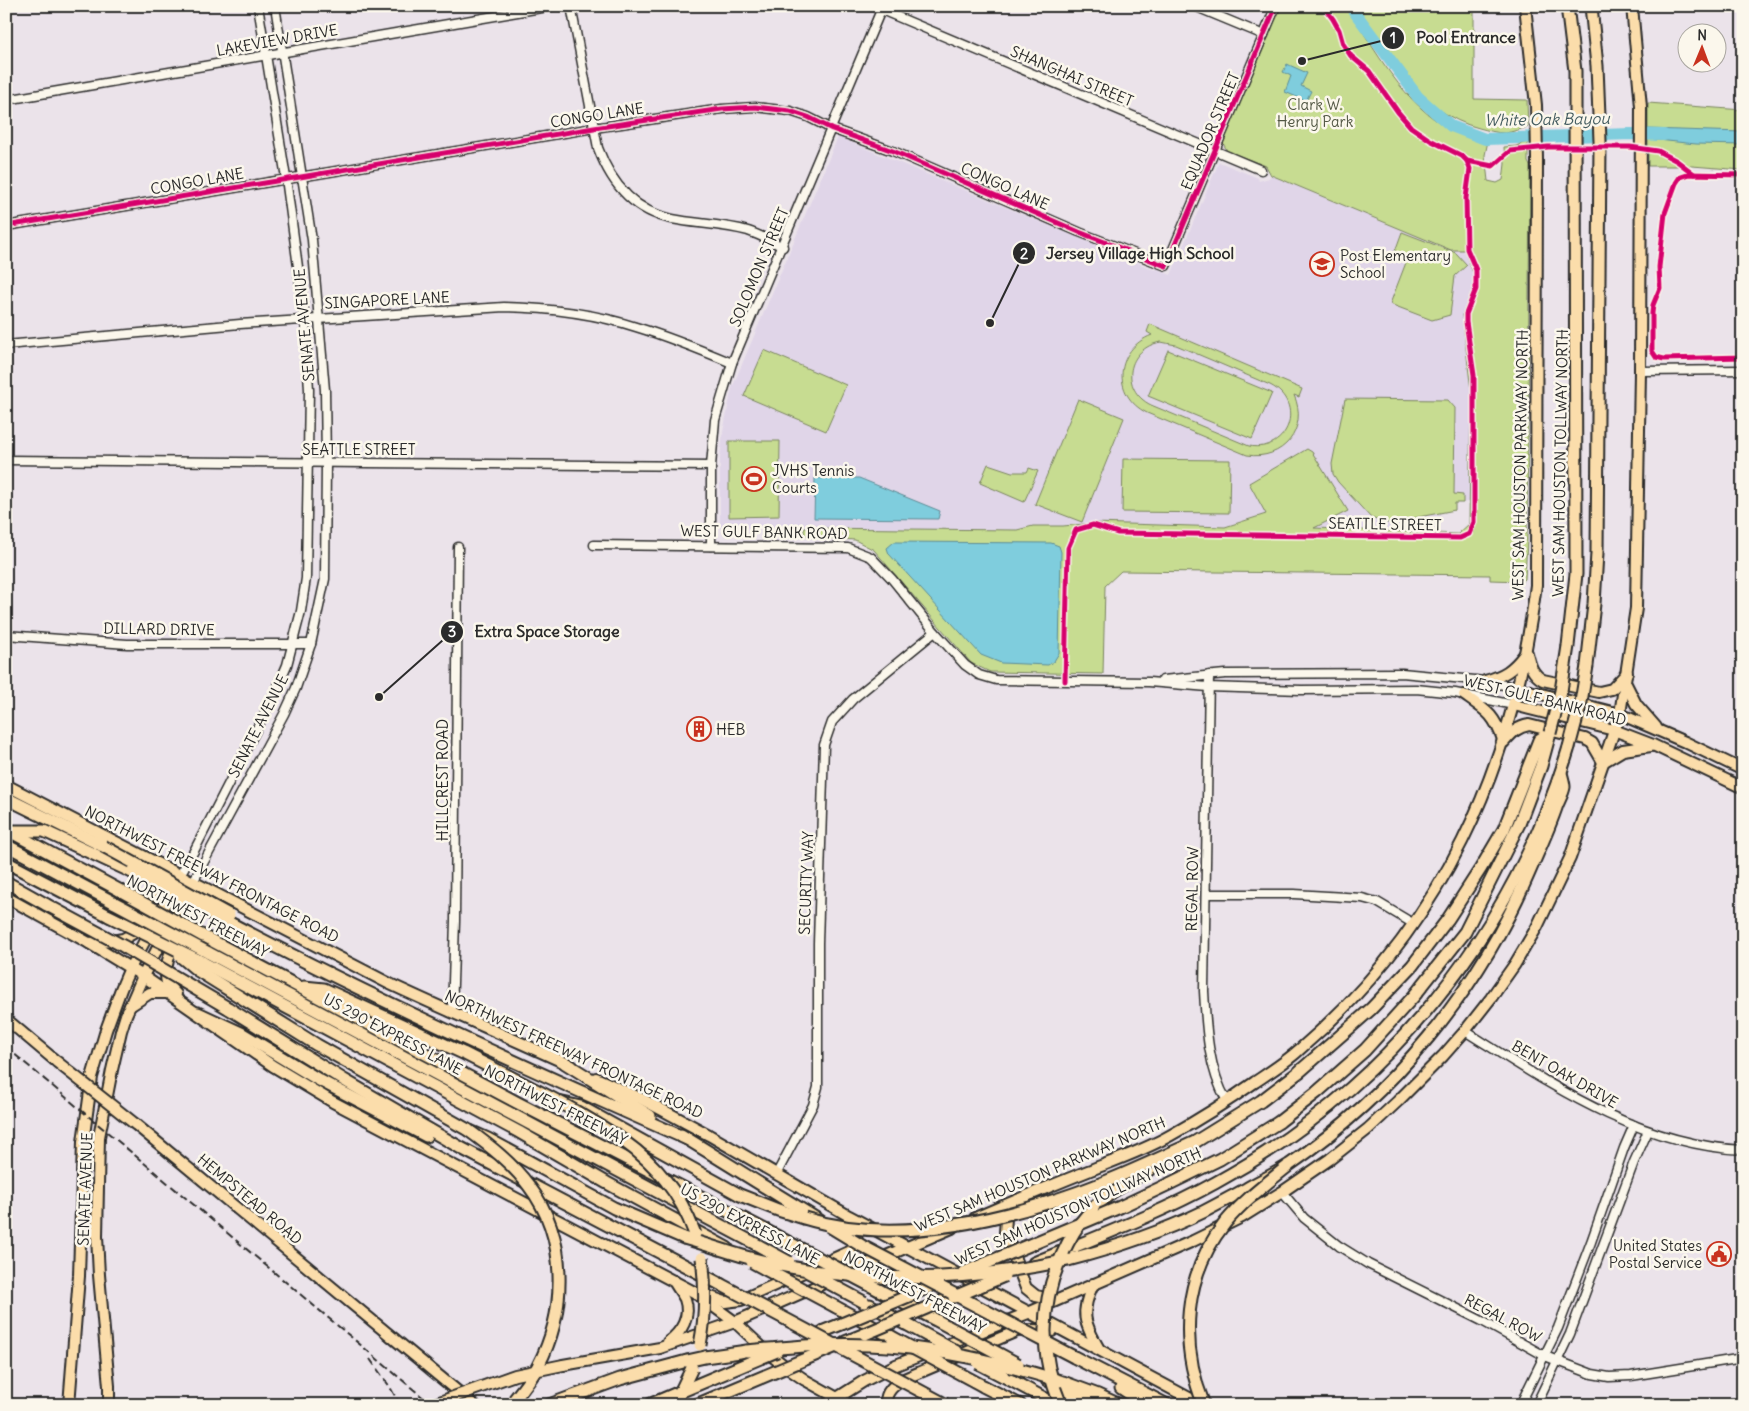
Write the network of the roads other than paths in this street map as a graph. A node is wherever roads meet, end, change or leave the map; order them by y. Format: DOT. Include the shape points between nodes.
graph roads {
  1 [pos="258,6"];
  2 [pos="275,6"];
  3 [pos="553,6"];
  4 [pos="571,6"];
  5 [pos="872,6"];
  6 [pos="1194,6"];
  7 [pos="1276,6"];
  8 [pos="1525,6"];
  9 [pos="1567,6"];
  10 [pos="1591,6"];
  11 [pos="1632,6"];
  12 [pos="882,10"];
  13 [pos="1264,36"];
  14 [pos="282,53"];
  15 [pos="266,55"];
  16 [pos="6,100"];
  17 [pos="594,128"];
  18 [pos="832,129"];
  19 [pos="1215,151"];
  20 [pos="1261,170"];
  21 [pos="302,175"];
  22 [pos="286,178"];
  23 [pos="6,226"];
  24 [pos="783,246"];
  25 [pos="1166,266"];
  26 [pos="319,318"];
  27 [pos="305,319"];
  28 [pos="6,345"];
  29 [pos="732,363"];
  30 [pos="1743,370"];
  31 [pos="1640,371"];
  32 [pos="6,460"];
  33 [pos="309,462"];
  34 [pos="326,463"];
  35 [pos="711,466"];
  36 [pos="594,545"];
  37 [pos="711,546"];
  38 [pos="458,548"];
  39 [pos="935,632"];
  40 [pos="6,635"];
  41 [pos="293,644"];
  42 [pos="311,644"];
  43 [pos="1526,652"];
  44 [pos="1209,675"];
  45 [pos="1626,678"];
  46 [pos="1485,681"];
  47 [pos="1149,682"];
  48 [pos="1208,687"];
  49 [pos="1518,688"];
  50 [pos="1464,695"];
  51 [pos="1514,705"];
  52 [pos="1620,714"];
  53 [pos="1614,730"];
  54 [pos="1660,731"];
  55 [pos="1550,733"];
  56 [pos="1504,742"];
  57 [pos="1653,745"];
  58 [pos="1603,762"];
  59 [pos="1743,770"];
  60 [pos="1561,771"];
  61 [pos="6,785"];
  62 [pos="1743,788"];
  63 [pos="6,798"];
  64 [pos="8,830"];
  65 [pos="6,845"];
  66 [pos="133,850"];
  67 [pos="6,862"];
  68 [pos="180,875"];
  69 [pos="193,882"];
  70 [pos="9,884"];
  71 [pos="1206,894"];
  72 [pos="6,898"];
  73 [pos="228,900"];
  74 [pos="228,918"];
  75 [pos="1414,924"];
  76 [pos="89,943"];
  77 [pos="202,961"];
  78 [pos="130,968"];
  79 [pos="143,976"];
  80 [pos="297,986"];
  81 [pos="167,992"];
  82 [pos="182,1003"];
  83 [pos="130,1006"];
  84 [pos="198,1013"];
  85 [pos="452,1013"];
  86 [pos="6,1018"];
  87 [pos="1465,1031"];
  88 [pos="565,1063"];
  89 [pos="1227,1101"];
  90 [pos="560,1103"];
  91 [pos="1634,1125"];
  92 [pos="468,1130"];
  93 [pos="1648,1131"];
  94 [pos="686,1139"];
  95 [pos="1195,1142"];
  96 [pos="461,1148"];
  97 [pos="1743,1150"];
  98 [pos="1288,1166"];
  99 [pos="777,1173"];
  100 [pos="1282,1192"];
  101 [pos="1016,1200"];
  102 [pos="849,1216"];
  103 [pos="906,1247"];
  104 [pos="673,1280"];
  105 [pos="1093,1284"];
  106 [pos="1575,1284"];
  107 [pos="1587,1289"];
  108 [pos="694,1292"];
  109 [pos="1058,1300"];
  110 [pos="1028,1312"];
  111 [pos="735,1322"];
  112 [pos="1065,1332"];
  113 [pos="660,1348"];
  114 [pos="1100,1350"];
  115 [pos="1545,1356"];
  116 [pos="1743,1358"];
  117 [pos="1073,1359"];
  118 [pos="1558,1361"];
  119 [pos="836,1398"];
  120 [pos="946,1404"];
  121 [pos="69,1405"];
  122 [pos="109,1405"];
  123 [pos="431,1405"];
  124 [pos="474,1405"];
  125 [pos="508,1405"];
  126 [pos="549,1405"];
  127 [pos="649,1405"];
  128 [pos="674,1405"];
  129 [pos="696,1405"];
  130 [pos="826,1405"];
  131 [pos="850,1405"];
  132 [pos="886,1405"];
  133 [pos="1020,1405"];
  134 [pos="1057,1405"];
  135 [pos="1061,1405"];
  136 [pos="1093,1405"];
  137 [pos="1120,1405"];
  138 [pos="1147,1405"];
  139 [pos="1167,1405"];
  140 [pos="1203,1405"];
  141 [pos="1520,1405"];
  142 [pos="1536,1405"];
  1 -- 15 [label="street, SENATE AVENUE"];
  2 -- 14 [label="street, SENATE AVENUE"];
  3 -- 14 [label="street, LAKEVIEW DRIVE"];
  4 -- 17 [label="street"];
  5 -- 12 [label="street, SHANGHAI STREET"];
  6 -- 13 [label="street"];
  7 -- 13 [label="street, EQUADOR STREET"];
  8 -- 43 [label="main road, WEST SAM HOUSTON PARKWAY NORTH" via="1536,104 1537,159 1537,552 1536,585"];
  9 -- 55 [label="highway, WEST SAM HOUSTON TOLLWAY NORTH, bridge" via="1575,71 1576,574 1561,691"];
  10 -- 60 [label="highway, bridge" via="1600,161 1596,560 1587,666"];
  11 -- 31 [label="main road" via="1641,107"];
  12 -- 18 [label="street, SOLOMON STREET"];
  12 -- 19 [label="street, SHANGHAI STREET"];
  13 -- 19 [label="street, EQUADOR STREET"];
  14 -- 15 [label="street, LAKEVIEW DRIVE"];
  14 -- 21 [label="street, SENATE AVENUE"];
  15 -- 16 [label="street, LAKEVIEW DRIVE"];
  15 -- 22 [label="street, SENATE AVENUE"];
  17 -- 18 [label="street, CONGO LANE" via="755,107 790,111"];
  17 -- 21 [label="street, CONGO LANE"];
  17 -- 24 [label="street" via="598,148 612,179 626,196 640,206 669,218 747,231"];
  18 -- 24 [label="street, SOLOMON STREET"];
  18 -- 25 [label="street, CONGO LANE" via="893,151"];
  19 -- 20 [label="street, SHANGHAI STREET"];
  19 -- 25 [label="street, EQUADOR STREET"];
  21 -- 22 [label="street, CONGO LANE"];
  21 -- 26 [label="street, SENATE AVENUE"];
  22 -- 23 [label="street, CONGO LANE"];
  22 -- 27 [label="street, SENATE AVENUE"];
  24 -- 29 [label="street, SOLOMON STREET"];
  26 -- 27 [label="street, SINGAPORE LANE"];
  26 -- 29 [label="street, SINGAPORE LANE" via="504,308 568,311 635,326"];
  26 -- 34 [label="street, SENATE AVENUE" via="325,390"];
  27 -- 28 [label="street, SINGAPORE LANE"];
  27 -- 33 [label="street, SENATE AVENUE"];
  29 -- 35 [label="street, SOLOMON STREET" via="714,420"];
  30 -- 31 [label="street"];
  31 -- 45 [label="main road" via="1636,608"];
  32 -- 33 [label="street, SEATTLE STREET"];
  33 -- 34 [label="street, SEATTLE STREET"];
  33 -- 41 [label="street, SENATE AVENUE" via="306,578"];
  34 -- 35 [label="street, SEATTLE STREET"];
  34 -- 42 [label="street, SENATE AVENUE" via="324,579"];
  35 -- 37 [label="street, SOLOMON STREET"];
  36 -- 37 [label="street, WEST GULF BANK ROAD"];
  37 -- 39 [label="street, WEST GULF BANK ROAD" via="858,550 871,557 892,579"];
  38 -- 85 [label="street, HILLCREST ROAD"];
  39 -- 47 [label="street, WEST GULF BANK ROAD" via="966,665 979,675 996,680"];
  39 -- 99 [label="street, SECURITY WAY" via="853,699 832,722 824,746 818,944 818,1087 813,1105"];
  40 -- 41 [label="street, DILLARD DRIVE" via="127,644"];
  41 -- 42 [label="street, DILLARD DRIVE"];
  41 -- 68 [label="street, SENATE AVENUE" via="274,695"];
  42 -- 69 [label="street, SENATE AVENUE" via="284,714"];
  43 -- 45 [label="main road" via="1530,667 1543,680 1599,692 1612,689"];
  43 -- 46 [label="main road" via="1516,667"];
  43 -- 49 [label="main road, WEST SAM HOUSTON PARKWAY NORTH"];
  44 -- 46 [label="street, WEST GULF BANK ROAD" via="1402,673"];
  44 -- 47 [label="street, WEST GULF BANK ROAD"];
  44 -- 48 [label="street, REGAL ROW"];
  45 -- 52 [label="main road"];
  45 -- 54 [label="main road" via="1636,704"];
  46 -- 49 [label="street, WEST GULF BANK ROAD"];
  47 -- 48 [label="street, WEST GULF BANK ROAD"];
  48 -- 50 [label="street, WEST GULF BANK ROAD" via="1409,689"];
  48 -- 71 [label="street, REGAL ROW"];
  49 -- 51 [label="main road, WEST SAM HOUSTON PARKWAY NORTH"];
  49 -- 52 [label="main road, WEST GULF BANK ROAD"];
  50 -- 51 [label="street, WEST GULF BANK ROAD"];
  50 -- 56 [label="main road" via="1489,712"];
  51 -- 53 [label="main road, WEST GULF BANK ROAD"];
  51 -- 56 [label="main road, WEST SAM HOUSTON PARKWAY NORTH"];
  52 -- 53 [label="main road"];
  52 -- 54 [label="main road, WEST GULF BANK ROAD"];
  53 -- 57 [label="main road, WEST GULF BANK ROAD"];
  53 -- 58 [label="main road"];
  54 -- 59 [label="main road, WEST GULF BANK ROAD"];
  55 -- 95 [label="highway" via="1540,740 1504,829 1481,868 1412,966 1371,1009 1299,1072 1261,1101"];
  55 -- 127 [label="highway, WEST SAM HOUSTON TOLLWAY NORTH, bridge" via="1522,816 1465,932 1365,1050 1280,1122 1220,1159 1120,1207"];
  56 -- 58 [label="main road" via="1520,726 1529,725 1585,739 1592,743"];
  56 -- 75 [label="main road, WEST SAM HOUSTON PARKWAY NORTH" via="1464,838"];
  57 -- 58 [label="main road" via="1623,750"];
  57 -- 62 [label="main road, WEST GULF BANK ROAD"];
  58 -- 87 [label="main road" via="1570,858 1542,918 1507,976"];
  60 -- 98 [label="highway" via="1564,787 1521,890 1491,948 1464,990 1420,1047 1369,1101"];
  60 -- 129 [label="highway, bridge" via="1512,884 1449,983 1409,1032 1375,1066 1286,1140 1236,1172 1174,1204"];
  61 -- 66 [label="main road, NORTHWEST FREEWAY FRONTAGE ROAD"];
  63 -- 74 [label="highway, bridge" via="103,846"];
  64 -- 74 [label="highway, bridge" via="44,831"];
  64 -- 80 [label="highway, NORTHWEST FREEWAY, bridge"];
  65 -- 77 [label="highway, US 290 EXPRESS LANE, bridge" via="115,903"];
  66 -- 68 [label="main road, NORTHWEST FREEWAY FRONTAGE ROAD"];
  66 -- 76 [label="main road" via="151,878 151,896 132,934 112,942"];
  67 -- 77 [label="highway, bridge"];
  68 -- 69 [label="main road, NORTHWEST FREEWAY FRONTAGE ROAD"];
  68 -- 78 [label="main road, SENATE AVENUE"];
  69 -- 73 [label="main road, NORTHWEST FREEWAY FRONTAGE ROAD"];
  69 -- 79 [label="main road, SENATE AVENUE"];
  70 -- 96 [label="highway, bridge" via="123,946"];
  71 -- 75 [label="street" via="1362,898 1378,902"];
  71 -- 89 [label="street, REGAL ROW" via="1205,1015 1214,1065"];
  72 -- 76 [label="main road"];
  73 -- 82 [label="main road" via="204,901 192,906 168,958 168,984"];
  73 -- 85 [label="main road, NORTHWEST FREEWAY FRONTAGE ROAD"];
  74 -- 94 [label="highway" via="289,954 371,995"];
  75 -- 89 [label="main road, WEST SAM HOUSTON PARKWAY NORTH" via="1384,963 1330,1021 1291,1057"];
  76 -- 78 [label="main road"];
  77 -- 92 [label="highway" via="318,1045"];
  77 -- 133 [label="highway, bridge"];
  77 -- 134 [label="highway, US 290 EXPRESS LANE, bridge" via="752,1242"];
  78 -- 79 [label="main road"];
  78 -- 121 [label="main road, SENATE AVENUE" via="106,1030 88,1099"];
  79 -- 81 [label="main road"];
  79 -- 83 [label="main road, SENATE AVENUE"];
  80 -- 90 [label="highway, bridge" via="324,988"];
  80 -- 136 [label="highway, NORTHWEST FREEWAY, bridge" via="766,1230"];
  81 -- 82 [label="main road"];
  81 -- 83 [label="main road" via="150,993"];
  82 -- 84 [label="main road"];
  83 -- 122 [label="main road, SENATE AVENUE" via="119,1039 99,1137 97,1236"];
  84 -- 96 [label="highway" via="241,1033 319,1080 426,1136"];
  84 -- 104 [label="main road" via="273,1066 333,1102"];
  85 -- 88 [label="main road, NORTHWEST FREEWAY FRONTAGE ROAD"];
  86 -- 124 [label="main road, HEMPSTEAD ROAD, bridge"];
  87 -- 91 [label="street, BENT OAK DRIVE" via="1577,1100 1614,1119"];
  87 -- 100 [label="main road" via="1368,1129"];
  88 -- 94 [label="highway"];
  88 -- 99 [label="main road, NORTHWEST FREEWAY FRONTAGE ROAD" via="710,1134"];
  89 -- 101 [label="main road, WEST SAM HOUSTON PARKWAY NORTH" via="1169,1136"];
  90 -- 95 [label="highway, bridge" via="581,1107 740,1195 813,1221 874,1229 937,1227 1034,1207 1087,1189"];
  90 -- 128 [label="highway, bridge" via="621,1138 649,1161 680,1200 695,1234 702,1258 706,1295 704,1320 692,1368"];
  91 -- 93 [label="street, BENT OAK DRIVE"];
  91 -- 106 [label="street"];
  92 -- 98 [label="highway, bridge" via="614,1208 684,1238 801,1269 866,1276 934,1278 987,1274 1041,1266 1104,1250 1202,1213"];
  92 -- 125 [label="highway, bridge" via="510,1164 530,1186 552,1234 558,1261 559,1292 549,1342 538,1367"];
  93 -- 97 [label="street, BENT OAK DRIVE" via="1699,1146"];
  93 -- 107 [label="street"];
  94 -- 117 [label="highway, bridge" via="862,1246"];
  95 -- 135 [label="highway, bridge" via="1112,1192 1074,1231 1049,1288 1044,1317 1045,1352"];
  96 -- 120 [label="highway, bridge"];
  98 -- 140 [label="highway, bridge" via="1226,1221 1200,1265 1187,1327 1192,1370"];
  99 -- 102 [label="main road, NORTHWEST FREEWAY FRONTAGE ROAD"];
  100 -- 105 [label="main road" via="1201,1237"];
  100 -- 115 [label="street, REGAL ROW" via="1304,1218 1339,1246"];
  101 -- 103 [label="main road, WEST SAM HOUSTON PARKWAY NORTH"];
  101 -- 109 [label="main road" via="1006,1218 1005,1233 1026,1288 1036,1296"];
  102 -- 103 [label="main road, NORTHWEST FREEWAY FRONTAGE ROAD"];
  102 -- 108 [label="main road" via="857,1232 851,1251 741,1300 725,1302"];
  103 -- 110 [label="main road, NORTHWEST FREEWAY FRONTAGE ROAD"];
  103 -- 111 [label="main road, WEST SAM HOUSTON PARKWAY NORTH"];
  104 -- 108 [label="main road"];
  104 -- 113 [label="main road" via="685,1299 686,1314 680,1331"];
  105 -- 109 [label="main road"];
  105 -- 114 [label="main road" via="1084,1319"];
  106 -- 107 [label="street"];
  106 -- 115 [label="street"];
  107 -- 118 [label="street"];
  108 -- 111 [label="main road"];
  109 -- 110 [label="main road"];
  110 -- 112 [label="main road, NORTHWEST FREEWAY FRONTAGE ROAD"];
  110 -- 119 [label="main road" via="896,1365"];
  111 -- 113 [label="main road, WEST SAM HOUSTON PARKWAY NORTH"];
  111 -- 119 [label="main road" via="786,1367"];
  112 -- 114 [label="main road, NORTHWEST FREEWAY FRONTAGE ROAD"];
  112 -- 132 [label="main road" via="1017,1331 904,1378 891,1387"];
  113 -- 123 [label="main road, WEST SAM HOUSTON PARKWAY NORTH, bridge" via="515,1375"];
  114 -- 140 [label="main road, NORTHWEST FREEWAY FRONTAGE ROAD"];
  115 -- 118 [label="street, REGAL ROW"];
  115 -- 141 [label="street"];
  116 -- 118 [label="street, REGAL ROW" via="1620,1378 1592,1374"];
  117 -- 138 [label="highway"];
  117 -- 139 [label="highway"];
  118 -- 142 [label="street"];
  119 -- 130 [label="main road"];
  119 -- 131 [label="main road"];
  126 -- 137 [label="highway, bridge" via="620,1378 663,1366 740,1352 819,1345 918,1349 968,1357 1060,1381"];
}
